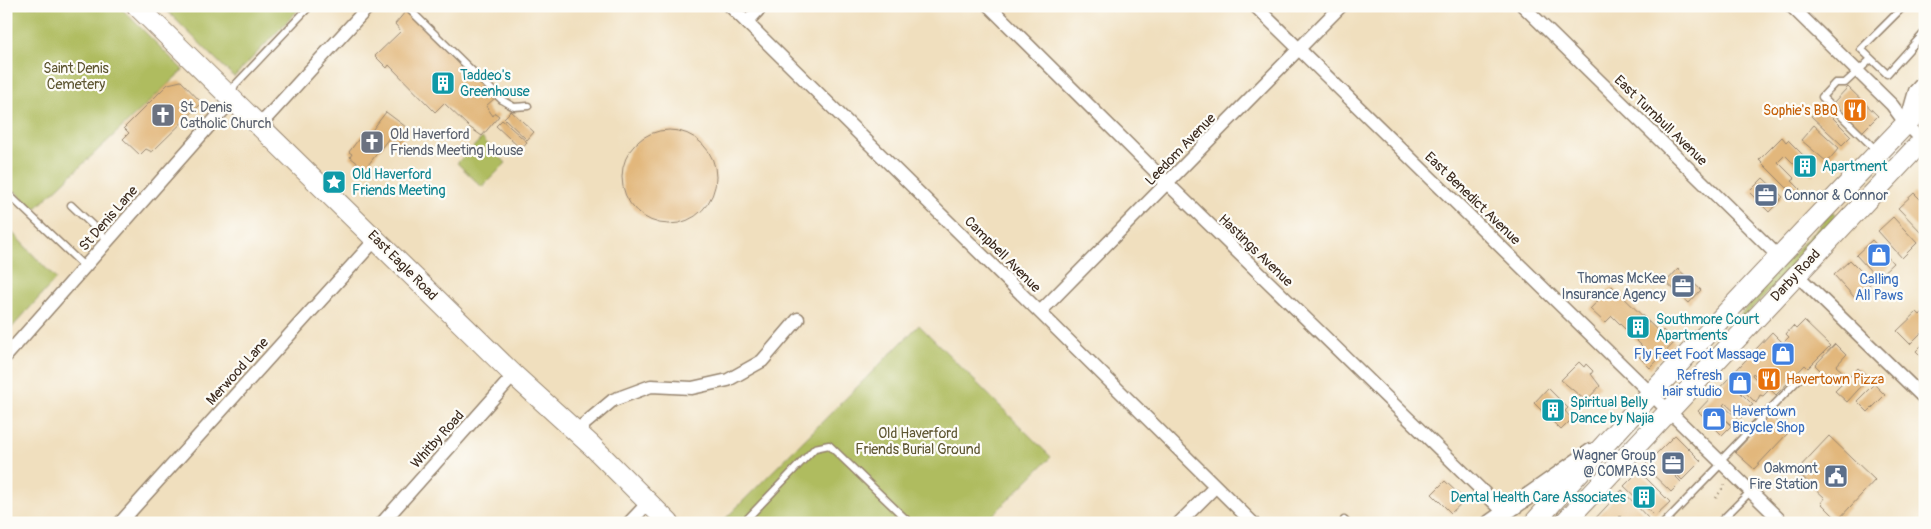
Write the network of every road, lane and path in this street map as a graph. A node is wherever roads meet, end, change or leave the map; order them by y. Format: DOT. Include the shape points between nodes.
graph roads {
  1 [pos="137,6"];
  2 [pos="310,6"];
  3 [pos="369,6"];
  4 [pos="406,6"];
  5 [pos="730,6"];
  6 [pos="762,6"];
  7 [pos="990,6"];
  8 [pos="1255,6"];
  9 [pos="1341,6"];
  10 [pos="1523,6"];
  11 [pos="1791,6"];
  12 [pos="1904,6"];
  13 [pos="747,22"];
  14 [pos="1925,32"];
  15 [pos="1299,49"];
  16 [pos="1870,60"];
  17 [pos="1857,72"];
  18 [pos="1925,80"];
  19 [pos="232,100"];
  20 [pos="1925,104"];
  21 [pos="528,106"];
  22 [pos="1906,124"];
  23 [pos="258,126"];
  24 [pos="1924,140"];
  25 [pos="1878,152"];
  26 [pos="1168,184"];
  27 [pos="6,192"];
  28 [pos="13,198"];
  29 [pos="71,205"];
  30 [pos="6,206"];
  31 [pos="108,240"];
  32 [pos="376,240"];
  33 [pos="1778,256"];
  34 [pos="85,267"];
  35 [pos="1796,274"];
  36 [pos="1040,312"];
  37 [pos="798,319"];
  38 [pos="6,356"];
  39 [pos="514,376"];
  40 [pos="1800,378"];
  41 [pos="1650,393"];
  42 [pos="1925,399"];
  43 [pos="1670,410"];
  44 [pos="576,431"];
  45 [pos="1611,437"];
  46 [pos="1721,462"];
  47 [pos="1734,475"];
  48 [pos="1717,483"];
  49 [pos="1215,487"];
  50 [pos="1722,488"];
  51 [pos="1751,491"];
  52 [pos="1716,498"];
  53 [pos="648,503"];
  54 [pos="1504,512"];
  55 [pos="120,523"];
  56 [pos="382,523"];
  57 [pos="630,523"];
  58 [pos="669,523"];
  59 [pos="743,523"];
  60 [pos="910,523"];
  61 [pos="1179,523"];
  62 [pos="1253,523"];
  63 [pos="1490,523"];
  64 [pos="1534,523"];
  65 [pos="1564,523"];
  66 [pos="1664,523"];
  67 [pos="1719,523"];
  68 [pos="1782,523"];
  1 -- 19 [label="main road, East Eagle Road"];
  2 -- 19 [label="lane" via="235,85"];
  3 -- 23 [label="street"];
  4 -- 21 [label="lane" via="502,100 514,107"];
  5 -- 13 [label="street, Campbell Avenue"];
  6 -- 13 [label="street"];
  7 -- 26 [label="street, Hastings Avenue"];
  8 -- 15 [label="street, East Benedict Avenue"];
  9 -- 15 [label="street, Leedom Avenue"];
  10 -- 33 [label="street, East Turnbull Avenue"];
  11 -- 17 [label="street"];
  12 -- 16 [label="lane" via="1861,49"];
  13 -- 36 [label="street, Campbell Avenue"];
  14 -- 16 [label="lane" via="1887,74"];
  15 -- 26 [label="street, Leedom Avenue"];
  15 -- 41 [label="street, East Benedict Avenue"];
  16 -- 17 [label="lane"];
  17 -- 22 [label="street" via="1892,105"];
  17 -- 25 [label="lane" via="1845,83 1835,83 1822,97"];
  18 -- 22 [label="street, Darby Road" via="1915,91"];
  19 -- 23 [label="main road, East Eagle Road"];
  19 -- 31 [label="street, St Denis Lane"];
  20 -- 22 [label="main road, Darby Road"];
  22 -- 24 [label="street"];
  22 -- 25 [label="main road, Darby Road"];
  23 -- 32 [label="main road, East Eagle Road"];
  24 -- 35 [label="main road, Darby Road"];
  25 -- 33 [label="main road, Darby Road"];
  26 -- 36 [label="street, Leedom Avenue"];
  26 -- 54 [label="street, Hastings Avenue"];
  27 -- 28 [label="lane"];
  28 -- 30 [label="lane"];
  28 -- 34 [label="lane"];
  29 -- 31 [label="lane"];
  31 -- 34 [label="street, St Denis Lane"];
  32 -- 39 [label="main road, East Eagle Road"];
  32 -- 55 [label="street, Merwood Lane"];
  33 -- 41 [label="main road, Darby Road"];
  34 -- 38 [label="street, St Denis Lane"];
  35 -- 42 [label="street"];
  35 -- 43 [label="main road, Darby Road"];
  36 -- 49 [label="street, Campbell Avenue"];
  37 -- 44 [label="street" via="762,360 728,380 692,388 651,386 613,400"];
  39 -- 44 [label="main road, East Eagle Road"];
  39 -- 56 [label="street, Whitby Road"];
  40 -- 46 [label="lane"];
  41 -- 43 [label="street, East Benedict Avenue"];
  41 -- 45 [label="main road, Darby Road"];
  43 -- 46 [label="street, East Benedict Avenue"];
  43 -- 65 [label="main road, Darby Road"];
  44 -- 53 [label="main road, East Eagle Road"];
  45 -- 54 [label="street, Darby Road"];
  45 -- 64 [label="main road, Darby Road"];
  46 -- 47 [label="street, East Benedict Avenue"];
  46 -- 66 [label="lane"];
  47 -- 50 [label="path"];
  47 -- 51 [label="street, East Benedict Avenue"];
  48 -- 50 [label="path"];
  49 -- 61 [label="street"];
  49 -- 62 [label="street, Campbell Avenue"];
  50 -- 52 [label="path"];
  51 -- 67 [label="lane"];
  51 -- 68 [label="street, East Benedict Avenue"];
  53 -- 57 [label="street"];
  53 -- 58 [label="main road, East Eagle Road"];
  54 -- 63 [label="street, Darby Road"];
  59 -- 60 [label="lane" via="815,448 829,445"];
}
